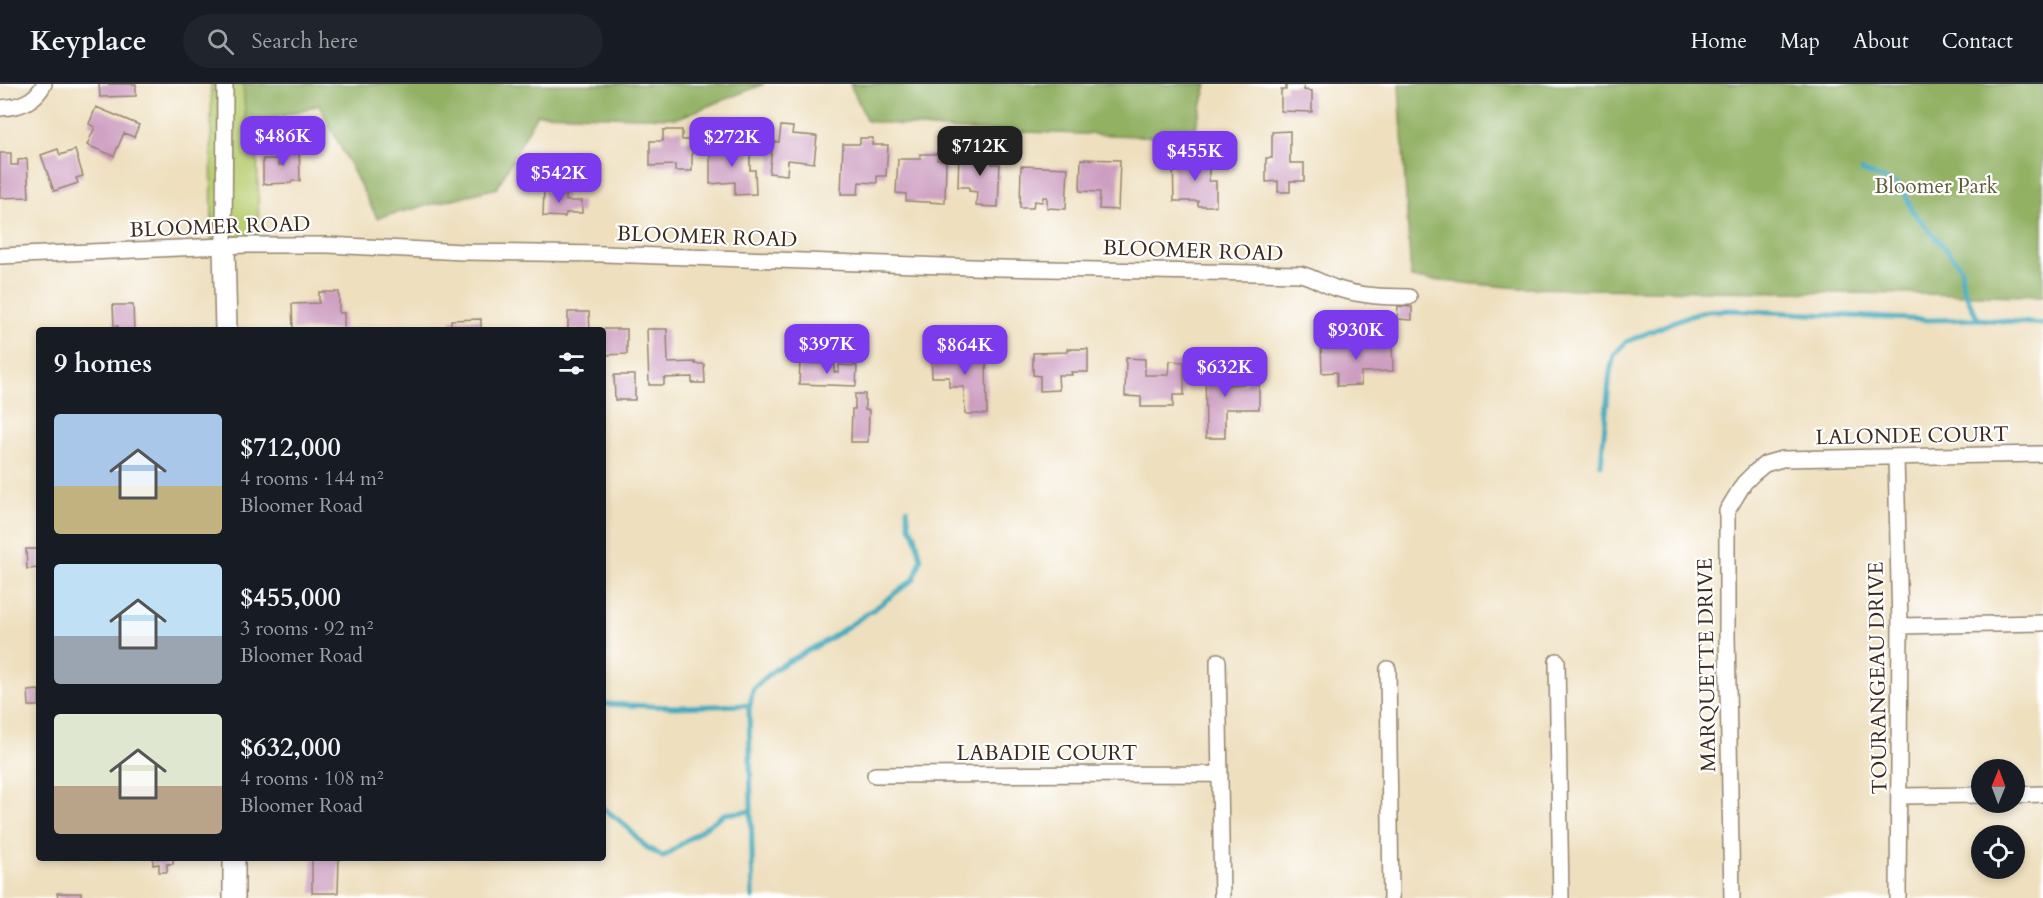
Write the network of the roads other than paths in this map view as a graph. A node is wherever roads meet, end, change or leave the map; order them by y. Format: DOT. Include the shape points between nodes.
graph roads {
  1 [pos="44,84"];
  2 [pos="225,84"];
  3 [pos="0,108"];
  4 [pos="224,246"];
  5 [pos="0,256"];
  6 [pos="1409,297"];
  7 [pos="226,327"];
  8 [pos="2043,454"];
  9 [pos="1896,457"];
  10 [pos="1782,459"];
  11 [pos="2043,623"];
  12 [pos="1899,626"];
  13 [pos="1218,661"];
  14 [pos="1557,661"];
  15 [pos="1388,669"];
  16 [pos="1220,774"];
  17 [pos="875,775"];
  18 [pos="2043,794"];
  19 [pos="1971,795"];
  20 [pos="2025,795"];
  21 [pos="1900,796"];
  22 [pos="234,861"];
  23 [pos="234,898"];
  24 [pos="1222,898"];
  25 [pos="1391,898"];
  26 [pos="1561,898"];
  27 [pos="1732,898"];
  28 [pos="1898,898"];
  1 -- 3 [label="street" via="21,105"];
  2 -- 4 [label="street"];
  4 -- 5 [label="street, BLOOMER ROAD"];
  4 -- 6 [label="street, BLOOMER ROAD" via="354,245 463,252 1300,274 1354,293"];
  4 -- 7 [label="street"];
  8 -- 9 [label="street, LALONDE COURT"];
  9 -- 10 [label="street, LALONDE COURT"];
  9 -- 12 [label="street, TOURANGEAU DRIVE"];
  10 -- 27 [label="street, MARQUETTE DRIVE" via="1765,464 1754,473 1727,511"];
  11 -- 12 [label="street"];
  12 -- 21 [label="street, TOURANGEAU DRIVE"];
  13 -- 16 [label="street"];
  14 -- 26 [label="street"];
  15 -- 25 [label="street"];
  16 -- 17 [label="street, LABADIE COURT"];
  16 -- 24 [label="street"];
  18 -- 20 [label="street"];
  19 -- 21 [label="street"];
  21 -- 28 [label="street, TOURANGEAU DRIVE"];
  22 -- 23 [label="street"];
}
